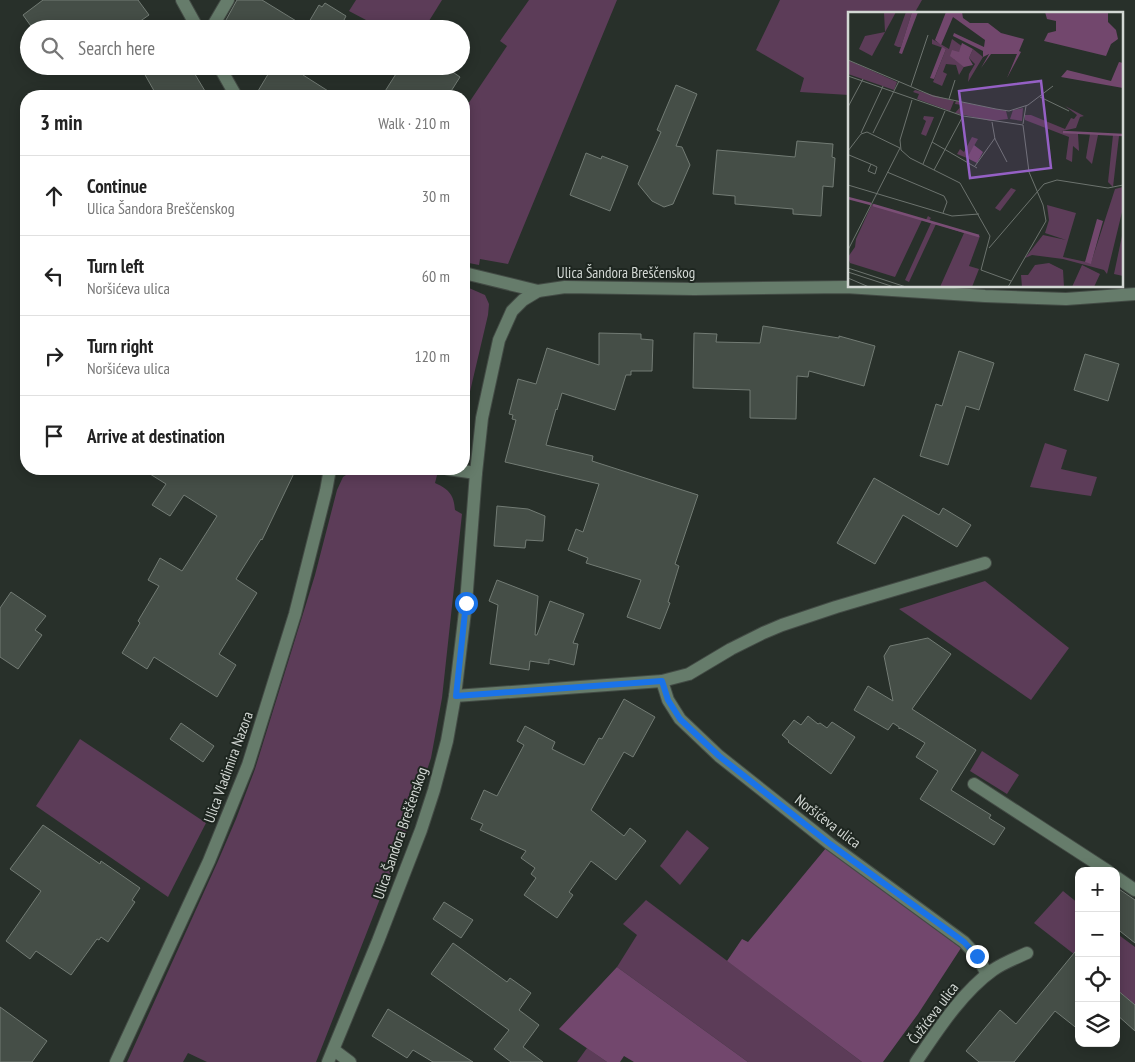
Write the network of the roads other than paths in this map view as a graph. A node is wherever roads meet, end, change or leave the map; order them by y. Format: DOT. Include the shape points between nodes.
graph roads {
  1 [pos="182,0"];
  2 [pos="228,0"];
  3 [pos="193,20"];
  4 [pos="216,20"];
  5 [pos="224,75"];
  6 [pos="233,90"];
  7 [pos="470,274"];
  8 [pos="848,287"];
  9 [pos="862,288"];
  10 [pos="538,291"];
  11 [pos="1135,294"];
  12 [pos="470,472"];
  13 [pos="476,473"];
  14 [pos="329,475"];
  15 [pos="985,563"];
  16 [pos="662,681"];
  17 [pos="456,696"];
  18 [pos="974,784"];
  19 [pos="1102,867"];
  20 [pos="1120,880"];
  21 [pos="1135,890"];
  22 [pos="1028,953"];
  23 [pos="987,974"];
  24 [pos="331,1056"];
  25 [pos="116,1062"];
  26 [pos="350,1062"];
  27 [pos="916,1062"];
  1 -- 3 [label="street"];
  2 -- 4 [label="street"];
  5 -- 6 [label="street"];
  7 -- 10 [label="street"];
  8 -- 10 [label="street, Ulica Šandora Breščenskog" via="565,287"];
  9 -- 11 [label="street, Ulica Šandora Breščenskog" via="1037,299"];
  10 -- 13 [label="street, Ulica Šandora Breščenskog" via="512,311 500,340 482,418"];
  12 -- 13 [label="street"];
  13 -- 17 [label="street, Ulica Šandora Breščenskog"];
  14 -- 25 [label="street, Ulica Vladimira Nazora" via="295,614 248,765 209,861"];
  15 -- 16 [label="street" via="782,625 731,648 689,674"];
  16 -- 17 [label="street"];
  16 -- 23 [label="street, Noršićeva ulica" via="668,700 680,719 719,756 964,942"];
  17 -- 24 [label="street, Ulica Šandora Breščenskog" via="443,757 421,830"];
  18 -- 19 [label="street"];
  20 -- 21 [label="street"];
  22 -- 23 [label="street, Čužićeva ulica"];
  23 -- 27 [label="street, Čužićeva ulica" via="972,987"];
  24 -- 26 [label="street"];
}
